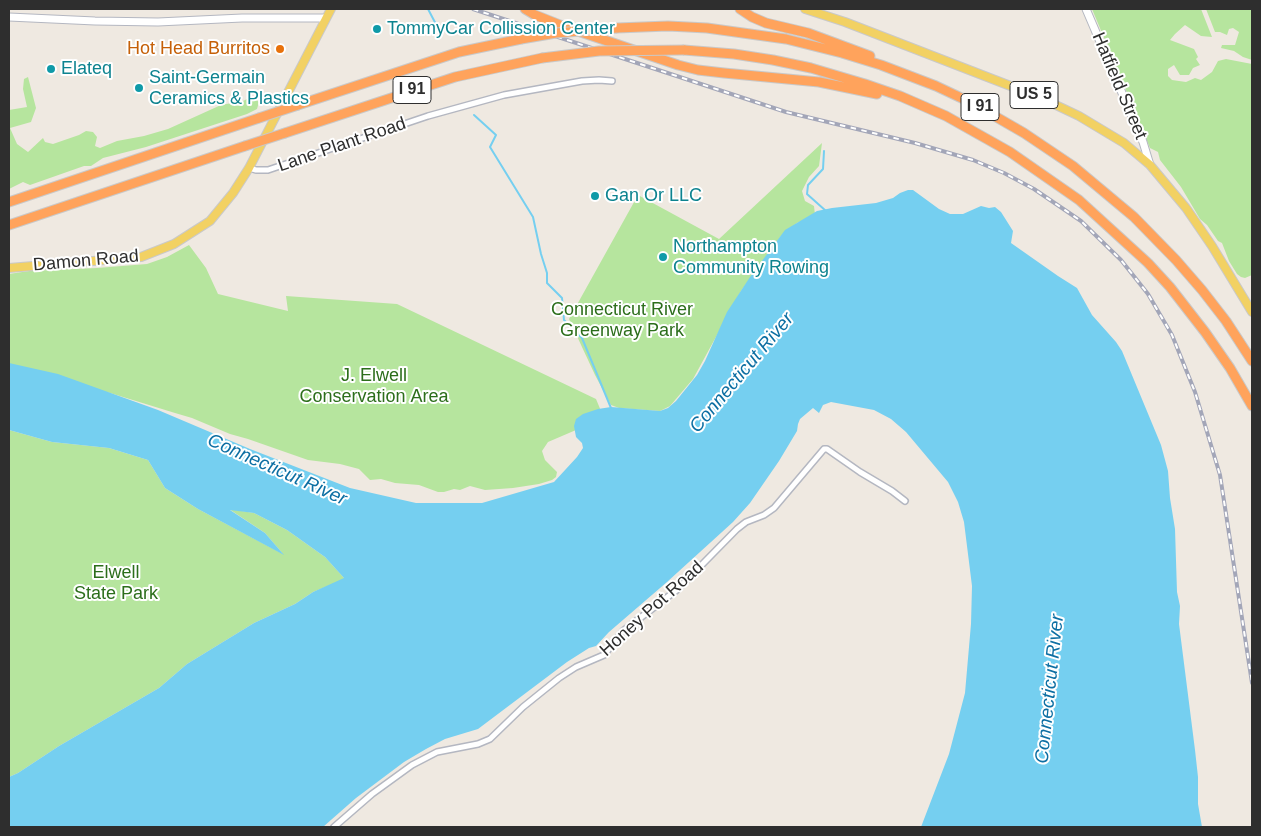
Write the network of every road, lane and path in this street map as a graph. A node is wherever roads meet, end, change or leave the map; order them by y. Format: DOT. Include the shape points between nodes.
graph roads {
  1 [pos="331,9"];
  2 [pos="525,9"];
  3 [pos="740,9"];
  4 [pos="805,9"];
  5 [pos="1086,9"];
  6 [pos="9,17"];
  7 [pos="326,18"];
  8 [pos="918,78"];
  9 [pos="612,81"];
  10 [pos="1001,147"];
  11 [pos="1150,165"];
  12 [pos="249,168"];
  13 [pos="9,202"];
  14 [pos="9,225"];
  15 [pos="9,268"];
  16 [pos="1252,312"];
  17 [pos="1252,361"];
  18 [pos="1252,406"];
  19 [pos="905,501"];
  20 [pos="334,827"];
  1 -- 7 [label="main road, Damon Road"];
  2 -- 10 [label="highway" via="560,25 698,70 819,82 879,94"];
  3 -- 8 [label="highway" via="766,23 854,49"];
  4 -- 11 [label="main road, US 5" via="1060,106 1101,127"];
  5 -- 11 [label="street, Hatfield Street"];
  6 -- 7 [label="street" via="158,22"];
  7 -- 12 [label="main road, Damon Road"];
  8 -- 13 [label="highway, I 91, bridge" via="842,53 727,30 617,28 556,33 459,52"];
  8 -- 17 [label="highway, I 91" via="1007,122 1105,190 1176,260 1226,321"];
  9 -- 12 [label="street, Lane Plant Road" via="582,82 504,94 268,170"];
  10 -- 14 [label="highway, I 91, bridge" via="931,109 882,90 773,60 684,50 599,51 542,58 455,77"];
  10 -- 18 [label="highway, I 91" via="1079,200 1148,263 1205,332"];
  11 -- 16 [label="main road, US 5" via="1186,208"];
  12 -- 15 [label="main road, Damon Road" via="210,221 162,250 133,258"];
  19 -- 20 [label="street, Honey Pot Road" via="824,449 774,508 737,529 678,590 623,631 604,654 559,678 492,738 437,752 404,770"];
}
